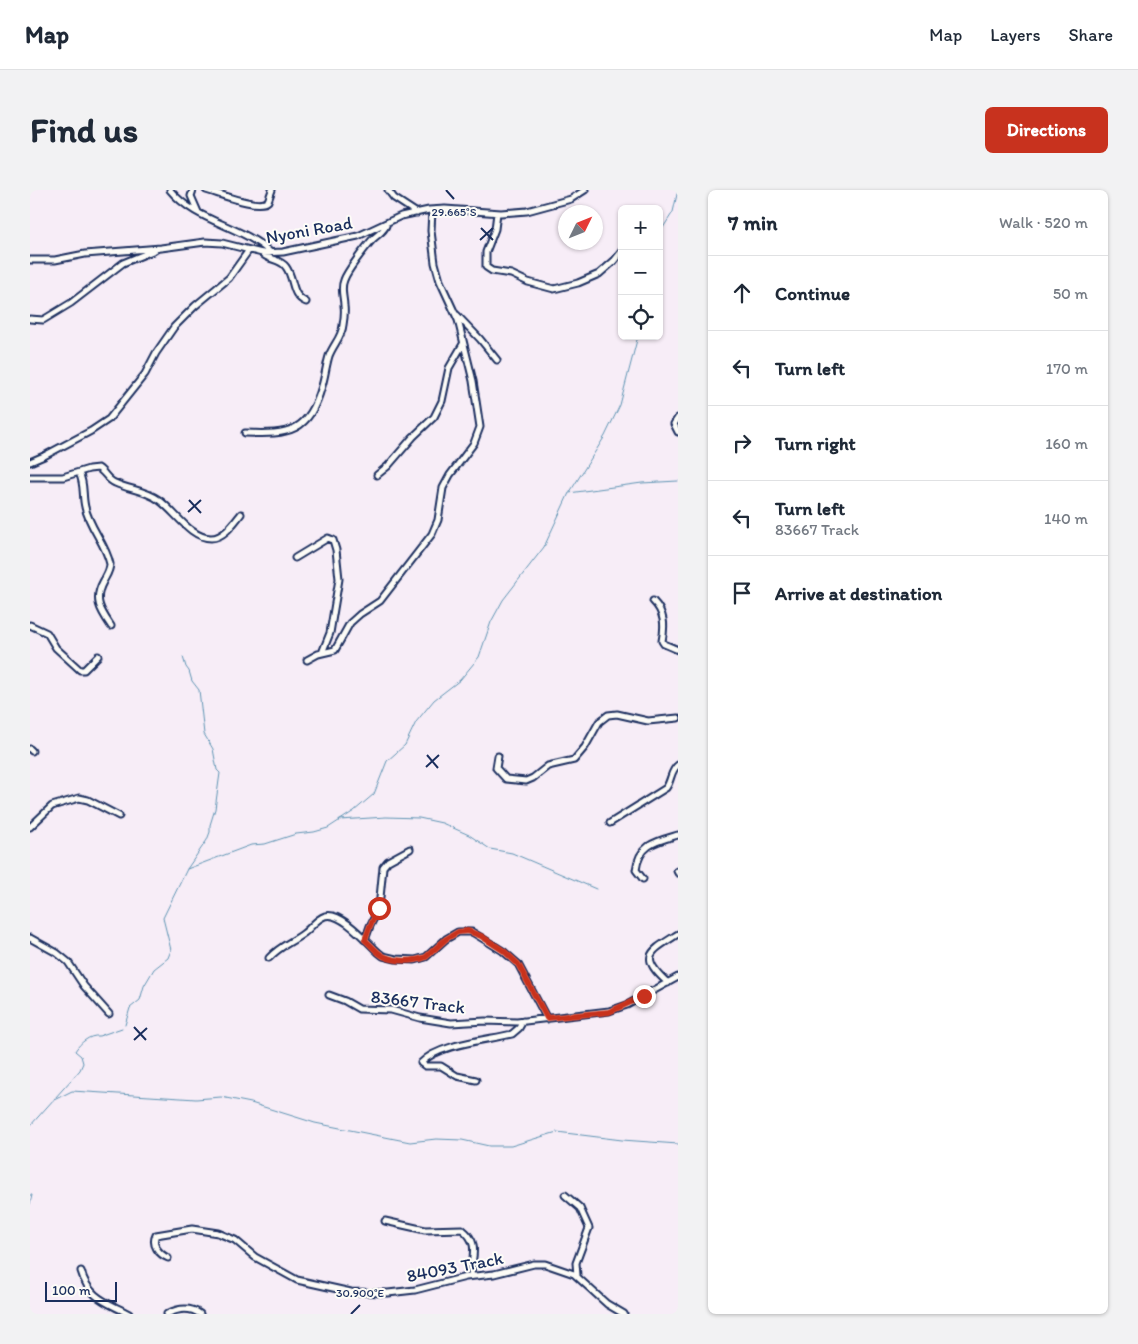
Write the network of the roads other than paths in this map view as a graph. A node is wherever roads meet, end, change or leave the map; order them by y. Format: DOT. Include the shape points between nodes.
graph roads {
  1 [pos="170,190"];
  2 [pos="192,190"];
  3 [pos="206,190"];
  4 [pos="272,190"];
  5 [pos="388,190"];
  6 [pos="585,190"];
  7 [pos="432,210"];
  8 [pos="198,212"];
  9 [pos="497,212"];
  10 [pos="417,213"];
  11 [pos="387,222"];
  12 [pos="157,248"];
  13 [pos="248,250"];
  14 [pos="262,253"];
  15 [pos="271,253"];
  16 [pos="618,255"];
  17 [pos="30,260"];
  18 [pos="306,302"];
  19 [pos="456,315"];
  20 [pos="30,319"];
  21 [pos="464,344"];
  22 [pos="497,360"];
  23 [pos="678,418"];
  24 [pos="678,432"];
  25 [pos="245,433"];
  26 [pos="30,462"];
  27 [pos="79,472"];
  28 [pos="377,475"];
  29 [pos="30,477"];
  30 [pos="241,514"];
  31 [pos="295,558"];
  32 [pos="653,601"];
  33 [pos="30,625"];
  34 [pos="110,626"];
  35 [pos="678,650"];
  36 [pos="322,653"];
  37 [pos="98,656"];
  38 [pos="307,660"];
  39 [pos="678,718"];
  40 [pos="498,756"];
  41 [pos="678,765"];
  42 [pos="119,816"];
  43 [pos="610,823"];
  44 [pos="30,827"];
  45 [pos="678,835"];
  46 [pos="410,849"];
  47 [pos="643,879"];
  48 [pos="678,934"];
  49 [pos="30,938"];
  50 [pos="365,940"];
  51 [pos="269,958"];
  52 [pos="678,977"];
  53 [pos="668,983"];
  54 [pos="329,995"];
  55 [pos="110,1014"];
  56 [pos="547,1018"];
  57 [pos="524,1021"];
  58 [pos="476,1080"];
  59 [pos="565,1195"];
  60 [pos="386,1222"];
  61 [pos="168,1258"];
  62 [pos="81,1271"];
  63 [pos="471,1276"];
  64 [pos="577,1276"];
  65 [pos="129,1314"];
  66 [pos="166,1314"];
  67 [pos="200,1314"];
  68 [pos="624,1314"];
  1 -- 8 [label="street"];
  2 -- 8 [label="street" via="191,196"];
  3 -- 4 [label="street" via="263,204 268,201"];
  5 -- 10 [label="street" via="394,198"];
  6 -- 9 [label="street, Nyoni Road" via="557,204 527,211"];
  7 -- 9 [label="street, Nyoni Road"];
  7 -- 10 [label="street, Nyoni Road"];
  7 -- 19 [label="street" via="435,263"];
  8 -- 15 [label="street" via="248,237"];
  9 -- 16 [label="street" via="495,229 486,252 486,267 492,271 554,289 584,281 604,271"];
  10 -- 11 [label="street, Nyoni Road"];
  11 -- 15 [label="street, Nyoni Road" via="358,236"];
  11 -- 25 [label="street" via="344,279 342,331 329,356 312,413 302,425 293,428 274,433"];
  12 -- 13 [label="street, Nyoni Road" via="214,242"];
  12 -- 17 [label="street, Nyoni Road"];
  12 -- 20 [label="street" via="123,263 43,320"];
  13 -- 14 [label="street, Nyoni Road"];
  13 -- 26 [label="street" via="229,278 174,327 145,374 109,419 83,436"];
  14 -- 15 [label="street, Nyoni Road"];
  14 -- 18 [label="street" via="286,266 296,293"];
  19 -- 21 [label="street"];
  19 -- 22 [label="street"];
  21 -- 28 [label="street" via="449,368 437,412"];
  21 -- 36 [label="street" via="480,427 474,443 443,488 435,528 380,602 354,619 334,650"];
  23 -- 24 [label="street" via="674,424"];
  27 -- 29 [label="street" via="62,477"];
  27 -- 30 [label="street" via="98,468 113,483 159,500 190,529 205,537 215,538 231,527"];
  27 -- 34 [label="street" via="87,514 110,564 98,604"];
  31 -- 36 [label="street" via="328,538 334,543 340,578 330,633"];
  32 -- 35 [label="street" via="662,614 662,642"];
  33 -- 37 [label="street" via="46,633 56,648 80,670"];
  36 -- 38 [label="street"];
  39 -- 40 [label="street" via="648,721 608,715 598,722 574,760 548,766 526,781 503,777 496,768"];
  41 -- 43 [label="street" via="666,788"];
  42 -- 44 [label="street" via="79,798 52,806"];
  45 -- 47 [label="street" via="652,842 645,850 636,870"];
  46 -- 50 [label="street" via="383,867 379,908"];
  48 -- 53 [label="street" via="649,957 659,975"];
  49 -- 55 [label="street" via="68,962 84,986"];
  50 -- 51 [label="street" via="343,921 326,916"];
  50 -- 56 [label="street" via="383,956 415,960 426,957 458,932 472,932 504,951 518,964"];
  52 -- 53 [label="street, 83667 Track"];
  53 -- 56 [label="street, 83667 Track" via="609,1012"];
  54 -- 57 [label="street, 83667 Track" via="359,1009 391,1010 451,1023"];
  56 -- 57 [label="street, 83667 Track"];
  57 -- 58 [label="street" via="512,1034 444,1049 421,1063 442,1066 457,1076"];
  59 -- 64 [label="street" via="580,1208 589,1228 576,1263"];
  60 -- 63 [label="street" via="425,1230 462,1229 474,1247"];
  61 -- 63 [label="street, 84093 Track" via="158,1252 154,1240 156,1235 192,1229 218,1233 235,1240 255,1257 298,1280 351,1292 388,1294"];
  62 -- 65 [label="street" via="84,1283 92,1293"];
  63 -- 64 [label="street, 84093 Track" via="539,1263 550,1264"];
  64 -- 68 [label="street, 84093 Track"];
  66 -- 67 [label="street" via="186,1309"];
}
